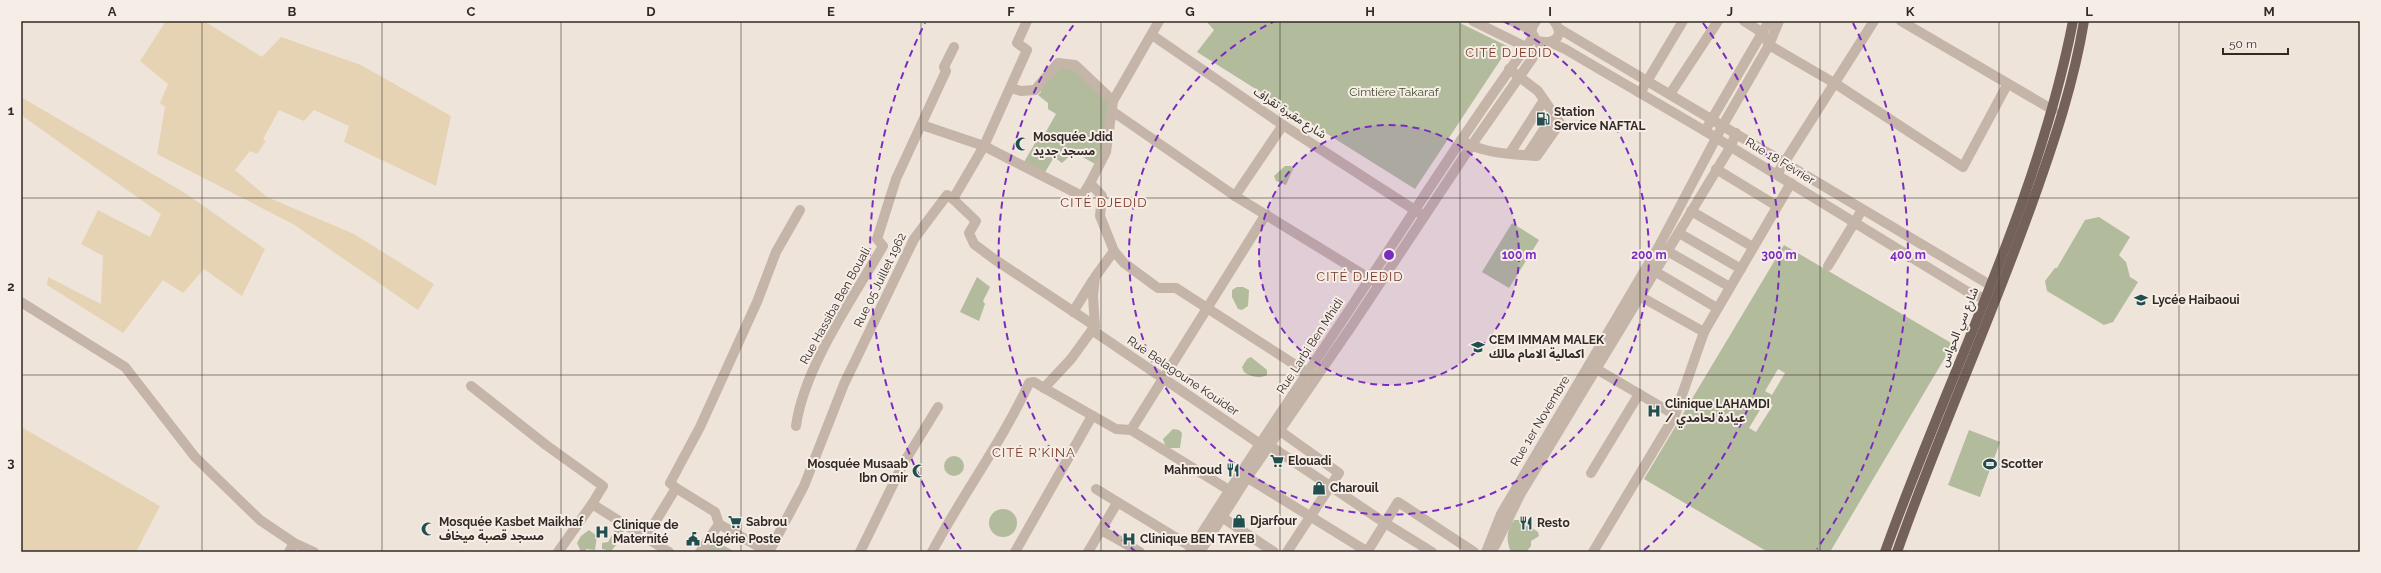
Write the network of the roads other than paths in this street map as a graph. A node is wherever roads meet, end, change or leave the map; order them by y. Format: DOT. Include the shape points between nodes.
graph roads {
  1 [pos="1027,21"];
  2 [pos="1159,21"];
  3 [pos="1473,21"];
  4 [pos="1512,21"];
  5 [pos="1683,21"];
  6 [pos="1718,21"];
  7 [pos="1744,21"];
  8 [pos="1769,21"];
  9 [pos="1779,21"];
  10 [pos="1874,21"];
  11 [pos="1901,21"];
  12 [pos="2073,21"];
  13 [pos="2084,21"];
  14 [pos="1557,24"];
  15 [pos="1534,29"];
  16 [pos="1763,33"];
  17 [pos="1152,35"];
  18 [pos="1547,43"];
  19 [pos="1769,44"];
  20 [pos="954,47"];
  21 [pos="1526,47"];
  22 [pos="1509,70"];
  23 [pos="1519,76"];
  24 [pos="1647,80"];
  25 [pos="1836,84"];
  26 [pos="2007,85"];
  27 [pos="1011,88"];
  28 [pos="1640,93"];
  29 [pos="1670,94"];
  30 [pos="1544,100"];
  31 [pos="1113,101"];
  32 [pos="2053,110"];
  33 [pos="1112,111"];
  34 [pos="2063,115"];
  35 [pos="1712,118"];
  36 [pos="922,125"];
  37 [pos="1283,125"];
  38 [pos="1723,125"];
  39 [pos="1705,130"];
  40 [pos="1736,133"];
  41 [pos="1717,138"];
  42 [pos="1461,140"];
  43 [pos="984,146"];
  44 [pos="1471,146"];
  45 [pos="1731,146"];
  46 [pos="1510,153"];
  47 [pos="1784,163"];
  48 [pos="1716,169"];
  49 [pos="1777,174"];
  50 [pos="1090,183"];
  51 [pos="1791,183"];
  52 [pos="1236,196"];
  53 [pos="953,199"];
  54 [pos="1777,206"];
  55 [pos="800,210"];
  56 [pos="1862,210"];
  57 [pos="1691,211"];
  58 [pos="1420,213"];
  59 [pos="1266,214"];
  60 [pos="1854,222"];
  61 [pos="1679,233"];
  62 [pos="1659,246"];
  63 [pos="1753,247"];
  64 [pos="1114,251"];
  65 [pos="1668,252"];
  66 [pos="1828,266"];
  67 [pos="1741,268"];
  68 [pos="1656,272"];
  69 [pos="1095,277"];
  70 [pos="1370,279"];
  71 [pos="1380,284"];
  72 [pos="1990,285"];
  73 [pos="2001,287"];
  74 [pos="1730,288"];
  75 [pos="1632,292"];
  76 [pos="1642,297"];
  77 [pos="1984,300"];
  78 [pos="21,302"];
  79 [pos="1995,303"];
  80 [pos="1208,307"];
  81 [pos="1717,308"];
  82 [pos="1073,312"];
  83 [pos="1346,325"];
  84 [pos="1093,328"];
  85 [pos="1615,331"];
  86 [pos="1704,332"];
  87 [pos="1593,368"];
  88 [pos="1312,376"];
  89 [pos="1162,379"];
  90 [pos="471,386"];
  91 [pos="1044,388"];
  92 [pos="1639,394"];
  93 [pos="938,407"];
  94 [pos="1092,416"];
  95 [pos="1675,416"];
  96 [pos="796,426"];
  97 [pos="1276,428"];
  98 [pos="1131,430"];
  99 [pos="1264,443"];
  100 [pos="1591,473"];
  101 [pos="1243,475"];
  102 [pos="1330,487"];
  103 [pos="676,488"];
  104 [pos="1096,490"];
  105 [pos="1229,490"];
  106 [pos="1117,503"];
  107 [pos="592,504"];
  108 [pos="1218,514"];
  109 [pos="1309,516"];
  110 [pos="1505,516"];
  111 [pos="1385,523"];
  112 [pos="718,524"];
  113 [pos="1101,530"];
  114 [pos="646,537"];
  115 [pos="294,543"];
  116 [pos="1199,550"];
  117 [pos="1363,551"];
  118 [pos="289,552"];
  119 [pos="314,552"];
  120 [pos="558,552"];
  121 [pos="669,552"];
  122 [pos="700,552"];
  123 [pos="769,552"];
  124 [pos="860,552"];
  125 [pos="932,552"];
  126 [pos="1015,552"];
  127 [pos="1088,552"];
  128 [pos="1140,552"];
  129 [pos="1274,552"];
  130 [pos="1287,552"];
  131 [pos="1432,552"];
  132 [pos="1474,552"];
  133 [pos="1486,552"];
  134 [pos="1493,552"];
  135 [pos="1593,552"];
  136 [pos="1885,552"];
  137 [pos="1897,552"];
  1 -- 27 [label="street" via="1017,43 1027,50"];
  2 -- 17 [label="street"];
  3 -- 21 [label="street"];
  4 -- 15 [label="street"];
  5 -- 24 [label="street"];
  6 -- 29 [label="street"];
  7 -- 16 [label="street"];
  8 -- 16 [label="street"];
  9 -- 19 [label="street"];
  10 -- 25 [label="street"];
  11 -- 26 [label="street"];
  12 -- 32 [label="main road, شارع سي الحواس"];
  13 -- 34 [label="main road, شارع سي الحواس" via="2074,76"];
  14 -- 18 [label="street, Rue Larbi Ben Mhidi" via="1555,38"];
  14 -- 24 [label="street, Rue 18 Février"];
  15 -- 18 [label="street, Rue 18 Février"];
  15 -- 21 [label="street, Rue Larbi Ben Mhidi"];
  16 -- 19 [label="street"];
  16 -- 35 [label="street"];
  17 -- 31 [label="street"];
  17 -- 37 [label="street, شارع مقبرة تقراف"];
  18 -- 23 [label="street, Rue Larbi Ben Mhidi"];
  18 -- 28 [label="street, Rue 18 Février"];
  19 -- 25 [label="street"];
  19 -- 38 [label="street"];
  20 -- 36 [label="street, Rue Hassiba Ben Bouali"];
  21 -- 22 [label="street, Rue Larbi Ben Mhidi"];
  22 -- 23 [label="street"];
  22 -- 42 [label="street, Rue Larbi Ben Mhidi"];
  23 -- 30 [label="street" via="1538,91"];
  23 -- 44 [label="street, Rue Larbi Ben Mhidi"];
  24 -- 28 [label="street"];
  24 -- 29 [label="street, Rue 18 Février"];
  25 -- 26 [label="street" via="1963,167"];
  25 -- 47 [label="street"];
  26 -- 32 [label="street"];
  27 -- 31 [label="street" via="1021,91 1035,90 1058,63 1064,63 1075,65"];
  27 -- 43 [label="street"];
  28 -- 39 [label="street, Rue 18 Février"];
  29 -- 35 [label="street, Rue 18 Février"];
  30 -- 46 [label="street"];
  30 -- 46 [label="street" via="1560,123 1538,156"];
  31 -- 33 [label="street"];
  32 -- 34 [label="main road"];
  32 -- 72 [label="main road, شارع سي الحواس" via="2030,184"];
  33 -- 50 [label="street" via="1106,152"];
  33 -- 52 [label="street"];
  34 -- 73 [label="main road, شارع سي الحواس"];
  35 -- 38 [label="street, Rue 18 Février"];
  35 -- 39 [label="street"];
  36 -- 43 [label="street"];
  36 -- 96 [label="street, Rue Hassiba Ben Bouali" via="896,179 876,239 883,246 820,357 798,409"];
  37 -- 52 [label="street"];
  37 -- 58 [label="street, شارع مقبرة تقراف"];
  38 -- 40 [label="street, Rue 18 Février"];
  38 -- 41 [label="street, Rue 1er Novembre"];
  39 -- 41 [label="street, Rue 18 Février"];
  40 -- 45 [label="street, Rue 1er Novembre"];
  40 -- 47 [label="street, Rue 18 Février"];
  41 -- 45 [label="street, Rue 18 Février"];
  41 -- 62 [label="street, Rue 1er Novembre"];
  42 -- 44 [label="street"];
  42 -- 58 [label="street, Rue Larbi Ben Mhidi"];
  43 -- 50 [label="street" via="1082,196"];
  43 -- 53 [label="street"];
  44 -- 46 [label="street"];
  44 -- 58 [label="street, Rue Larbi Ben Mhidi"];
  45 -- 48 [label="street, Rue 1er Novembre"];
  45 -- 49 [label="street, Rue 18 Février"];
  47 -- 49 [label="street"];
  47 -- 56 [label="street, Rue 18 Février"];
  48 -- 54 [label="street"];
  48 -- 57 [label="street, Rue 1er Novembre"];
  49 -- 51 [label="street, Rue 18 Février"];
  50 -- 64 [label="street" via="1102,196 1100,216"];
  51 -- 54 [label="street"];
  51 -- 60 [label="street, Rue 18 Février"];
  52 -- 59 [label="street"];
  53 -- 82 [label="street, Rue Belagoune Kouider" via="976,221 969,233 974,244"];
  53 -- 123 [label="street, Rue 05 Juillet 1962" via="947,195 914,239 844,384 804,486"];
  54 -- 63 [label="street"];
  55 -- 103 [label="street" via="776,252 757,302 700,427 670,483"];
  56 -- 60 [label="street"];
  56 -- 72 [label="street, Rue 18 Février"];
  57 -- 61 [label="street, Rue 1er Novembre"];
  57 -- 63 [label="street"];
  58 -- 70 [label="street, Rue Larbi Ben Mhidi"];
  58 -- 71 [label="street, Rue Larbi Ben Mhidi"];
  59 -- 70 [label="street"];
  59 -- 80 [label="street"];
  60 -- 66 [label="street"];
  60 -- 77 [label="street, Rue 18 Février"];
  61 -- 65 [label="street, Rue 1er Novembre"];
  61 -- 67 [label="street"];
  62 -- 65 [label="street"];
  62 -- 75 [label="street, Rue 1er Novembre"];
  63 -- 67 [label="street"];
  64 -- 69 [label="street"];
  64 -- 80 [label="street" via="1124,263 1158,288 1176,288"];
  65 -- 68 [label="street, Rue 1er Novembre"];
  65 -- 74 [label="street"];
  67 -- 74 [label="street"];
  68 -- 76 [label="street, Rue 1er Novembre"];
  68 -- 81 [label="street"];
  69 -- 82 [label="street"];
  69 -- 84 [label="street"];
  70 -- 71 [label="street"];
  70 -- 83 [label="street, Rue Larbi Ben Mhidi"];
  71 -- 83 [label="street, Rue Larbi Ben Mhidi"];
  72 -- 73 [label="street, Rue 18 Février"];
  72 -- 77 [label="main road, شارع سي الحواس"];
  73 -- 79 [label="main road, شارع سي الحواس"];
  74 -- 81 [label="street"];
  75 -- 76 [label="street"];
  75 -- 85 [label="street, Rue 1er Novembre"];
  76 -- 85 [label="street, Rue 1er Novembre"];
  76 -- 86 [label="street"];
  77 -- 79 [label="street, Rue 18 Février"];
  77 -- 136 [label="main road, شارع سي الحواس" via="1908,487"];
  78 -- 115 [label="street" via="125,367 195,456 260,520"];
  79 -- 137 [label="main road, شارع سي الحواس" via="1919,490"];
  80 -- 88 [label="street"];
  80 -- 89 [label="street"];
  81 -- 86 [label="street"];
  82 -- 84 [label="street, Rue Belagoune Kouider"];
  83 -- 88 [label="street, Rue Larbi Ben Mhidi"];
  84 -- 89 [label="street, Rue Belagoune Kouider"];
  84 -- 91 [label="street" via="1071,359"];
  85 -- 87 [label="street, Rue 1er Novembre"];
  86 -- 95 [label="street"];
  87 -- 92 [label="street"];
  87 -- 110 [label="street, Rue 1er Novembre"];
  88 -- 97 [label="street, Rue Larbi Ben Mhidi"];
  89 -- 98 [label="street"];
  89 -- 99 [label="street, Rue Belagoune Kouider"];
  90 -- 107 [label="street" via="603,486"];
  91 -- 94 [label="street"];
  91 -- 125 [label="street" via="1034,382 1029,383"];
  92 -- 95 [label="street"];
  92 -- 100 [label="street"];
  93 -- 124 [label="street" via="903,464"];
  94 -- 98 [label="street" via="1116,429"];
  94 -- 126 [label="street"];
  95 -- 135 [label="street"];
  97 -- 99 [label="street, Rue Larbi Ben Mhidi"];
  97 -- 102 [label="street" via="1339,473"];
  98 -- 105 [label="street"];
  99 -- 101 [label="street, Rue Larbi Ben Mhidi"];
  99 -- 102 [label="street, Rue Belagoune Kouider"];
  101 -- 105 [label="street, Rue Larbi Ben Mhidi"];
  101 -- 108 [label="street, Rue Larbi Ben Mhidi"];
  101 -- 109 [label="street"];
  102 -- 109 [label="street"];
  102 -- 111 [label="street, Rue Belagoune Kouider"];
  103 -- 112 [label="street" via="715,512"];
  103 -- 114 [label="street"];
  104 -- 106 [label="street"];
  105 -- 108 [label="street, Rue Larbi Ben Mhidi"];
  106 -- 113 [label="street"];
  106 -- 116 [label="street"];
  107 -- 114 [label="street"];
  107 -- 120 [label="street"];
  108 -- 116 [label="street, Rue Larbi Ben Mhidi"];
  108 -- 129 [label="street"];
  109 -- 117 [label="street"];
  109 -- 130 [label="street"];
  110 -- 133 [label="street, Rue 1er Novembre"];
  110 -- 134 [label="street, Rue 1er Novembre"];
  111 -- 117 [label="street"];
  111 -- 131 [label="street, Rue Belagoune Kouider"];
  111 -- 132 [label="street" via="1398,502"];
  112 -- 122 [label="street"];
  112 -- 123 [label="street"];
  113 -- 127 [label="street"];
  113 -- 128 [label="street"];
  114 -- 121 [label="street"];
  115 -- 118 [label="street"];
  115 -- 119 [label="street"];
}
